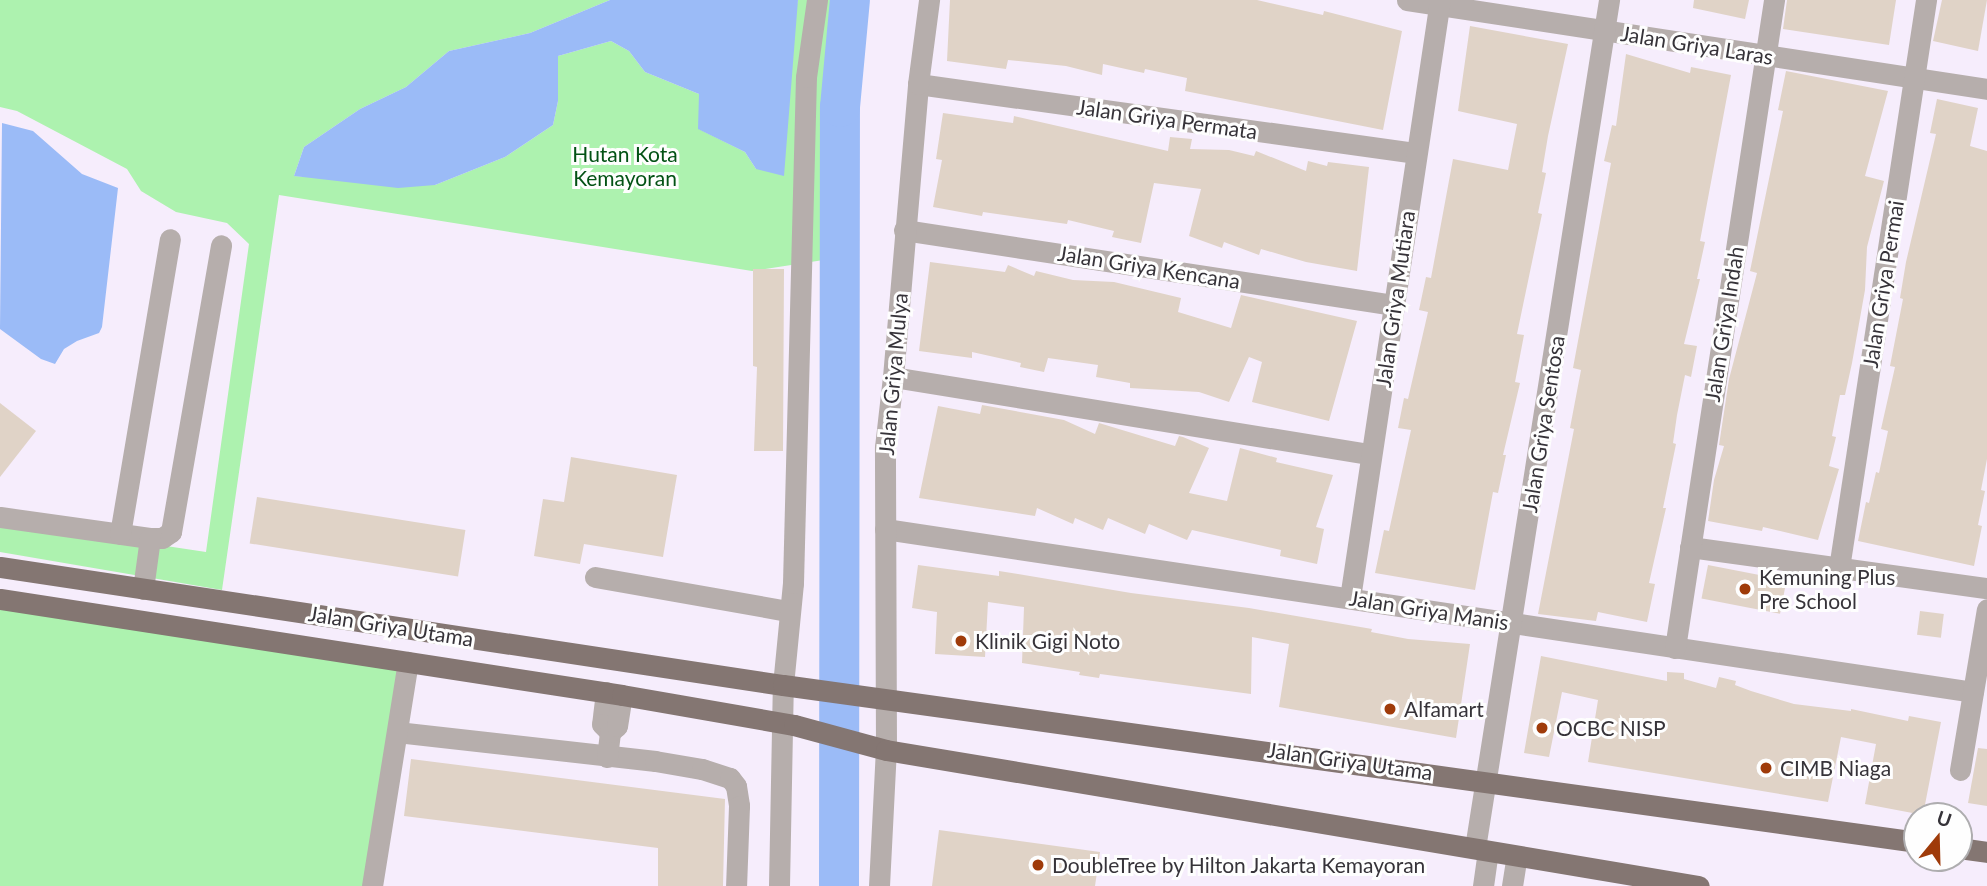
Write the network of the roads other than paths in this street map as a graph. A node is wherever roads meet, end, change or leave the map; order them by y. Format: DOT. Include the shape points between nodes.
graph roads {
  1 [pos="817,0"];
  2 [pos="929,0"];
  3 [pos="1407,0"];
  4 [pos="1609,0"];
  5 [pos="1774,0"];
  6 [pos="1926,0"];
  7 [pos="1439,2"];
  8 [pos="1604,30"];
  9 [pos="1766,55"];
  10 [pos="1914,78"];
  11 [pos="918,84"];
  12 [pos="1987,89"];
  13 [pos="1416,153"];
  14 [pos="904,230"];
  15 [pos="170,239"];
  16 [pos="222,245"];
  17 [pos="1394,305"];
  18 [pos="893,377"];
  19 [pos="1371,454"];
  20 [pos="0,517"];
  21 [pos="885,529"];
  22 [pos="120,534"];
  23 [pos="150,538"];
  24 [pos="1690,547"];
  25 [pos="0,567"];
  26 [pos="1839,568"];
  27 [pos="595,577"];
  28 [pos="1987,588"];
  29 [pos="143,589"];
  30 [pos="0,598"];
  31 [pos="1350,598"];
  32 [pos="1987,609"];
  33 [pos="788,611"];
  34 [pos="1513,623"];
  35 [pos="1675,648"];
  36 [pos="408,662"];
  37 [pos="787,685"];
  38 [pos="1973,692"];
  39 [pos="614,693"];
  40 [pos="879,697"];
  41 [pos="788,724"];
  42 [pos="397,732"];
  43 [pos="876,747"];
  44 [pos="607,757"];
  45 [pos="1960,770"];
  46 [pos="1486,780"];
  47 [pos="1903,840"];
  48 [pos="1482,850"];
  49 [pos="1517,856"];
  50 [pos="372,886"];
  51 [pos="736,886"];
  52 [pos="779,886"];
  53 [pos="879,886"];
  54 [pos="1483,886"];
  55 [pos="1512,886"];
  56 [pos="1699,886"];
  1 -- 33 [label="street" via="806,77 793,583"];
  2 -- 11 [label="street, Jalan Griya Mulya"];
  3 -- 7 [label="street, Jalan Griya Laras"];
  4 -- 8 [label="street, Jalan Griya Sentosa"];
  5 -- 9 [label="street, Jalan Griya Indah"];
  6 -- 10 [label="street, Jalan Griya Permai"];
  7 -- 8 [label="street, Jalan Griya Laras"];
  7 -- 13 [label="street, Jalan Griya Mutiara"];
  8 -- 9 [label="street, Jalan Griya Laras"];
  8 -- 34 [label="street, Jalan Griya Sentosa"];
  9 -- 10 [label="street, Jalan Griya Laras"];
  9 -- 24 [label="street, Jalan Griya Indah"];
  10 -- 12 [label="street, Jalan Griya Laras"];
  10 -- 26 [label="street, Jalan Griya Permai"];
  11 -- 13 [label="street, Jalan Griya Permata"];
  11 -- 14 [label="street, Jalan Griya Mulya"];
  13 -- 17 [label="street, Jalan Griya Mutiara"];
  14 -- 17 [label="street, Jalan Griya Kencana"];
  14 -- 18 [label="street, Jalan Griya Mulya"];
  15 -- 22 [label="street"];
  16 -- 23 [label="street" via="171,532"];
  17 -- 19 [label="street, Jalan Griya Mutiara"];
  18 -- 19 [label="street"];
  18 -- 21 [label="street, Jalan Griya Mulya" via="884,447"];
  19 -- 31 [label="street, Jalan Griya Mutiara"];
  20 -- 22 [label="street"];
  21 -- 31 [label="street, Jalan Griya Manis"];
  21 -- 40 [label="street, Jalan Griya Mulya"];
  22 -- 23 [label="street"];
  23 -- 29 [label="street"];
  24 -- 26 [label="street"];
  24 -- 35 [label="street, Jalan Griya Indah"];
  25 -- 29 [label="main road, Jalan Griya Utama"];
  26 -- 28 [label="street"];
  27 -- 33 [label="street"];
  29 -- 37 [label="main road, Jalan Griya Utama"];
  30 -- 36 [label="main road, Jalan Griya Utama"];
  31 -- 34 [label="street, Jalan Griya Manis"];
  32 -- 38 [label="street"];
  33 -- 37 [label="street"];
  34 -- 35 [label="street, Jalan Griya Manis"];
  34 -- 46 [label="street, Jalan Griya Sentosa"];
  35 -- 38 [label="street, Jalan Griya Manis"];
  36 -- 39 [label="main road, Jalan Griya Utama"];
  36 -- 42 [label="street"];
  37 -- 40 [label="main road, Jalan Griya Utama"];
  37 -- 41 [label="street"];
  38 -- 45 [label="street"];
  39 -- 41 [label="main road, Jalan Griya Utama"];
  39 -- 44 [label="street" via="617,726 610,732"];
  40 -- 43 [label="street, Jalan Griya Mulya"];
  40 -- 46 [label="main road, Jalan Griya Utama"];
  41 -- 43 [label="main road, Jalan Griya Utama"];
  41 -- 52 [label="street"];
  42 -- 44 [label="street"];
  42 -- 50 [label="street"];
  43 -- 48 [label="main road, Jalan Griya Utama"];
  43 -- 53 [label="street, Jalan Griya Mulya"];
  44 -- 51 [label="street" via="677,764 730,778 739,806"];
  46 -- 47 [label="main road, Jalan Griya Utama"];
  46 -- 48 [label="street, Jalan Griya Sentosa"];
  48 -- 49 [label="main road, Jalan Griya Utama"];
  48 -- 54 [label="street"];
  49 -- 55 [label="street"];
  49 -- 56 [label="main road, Jalan Griya Utama"];
}
